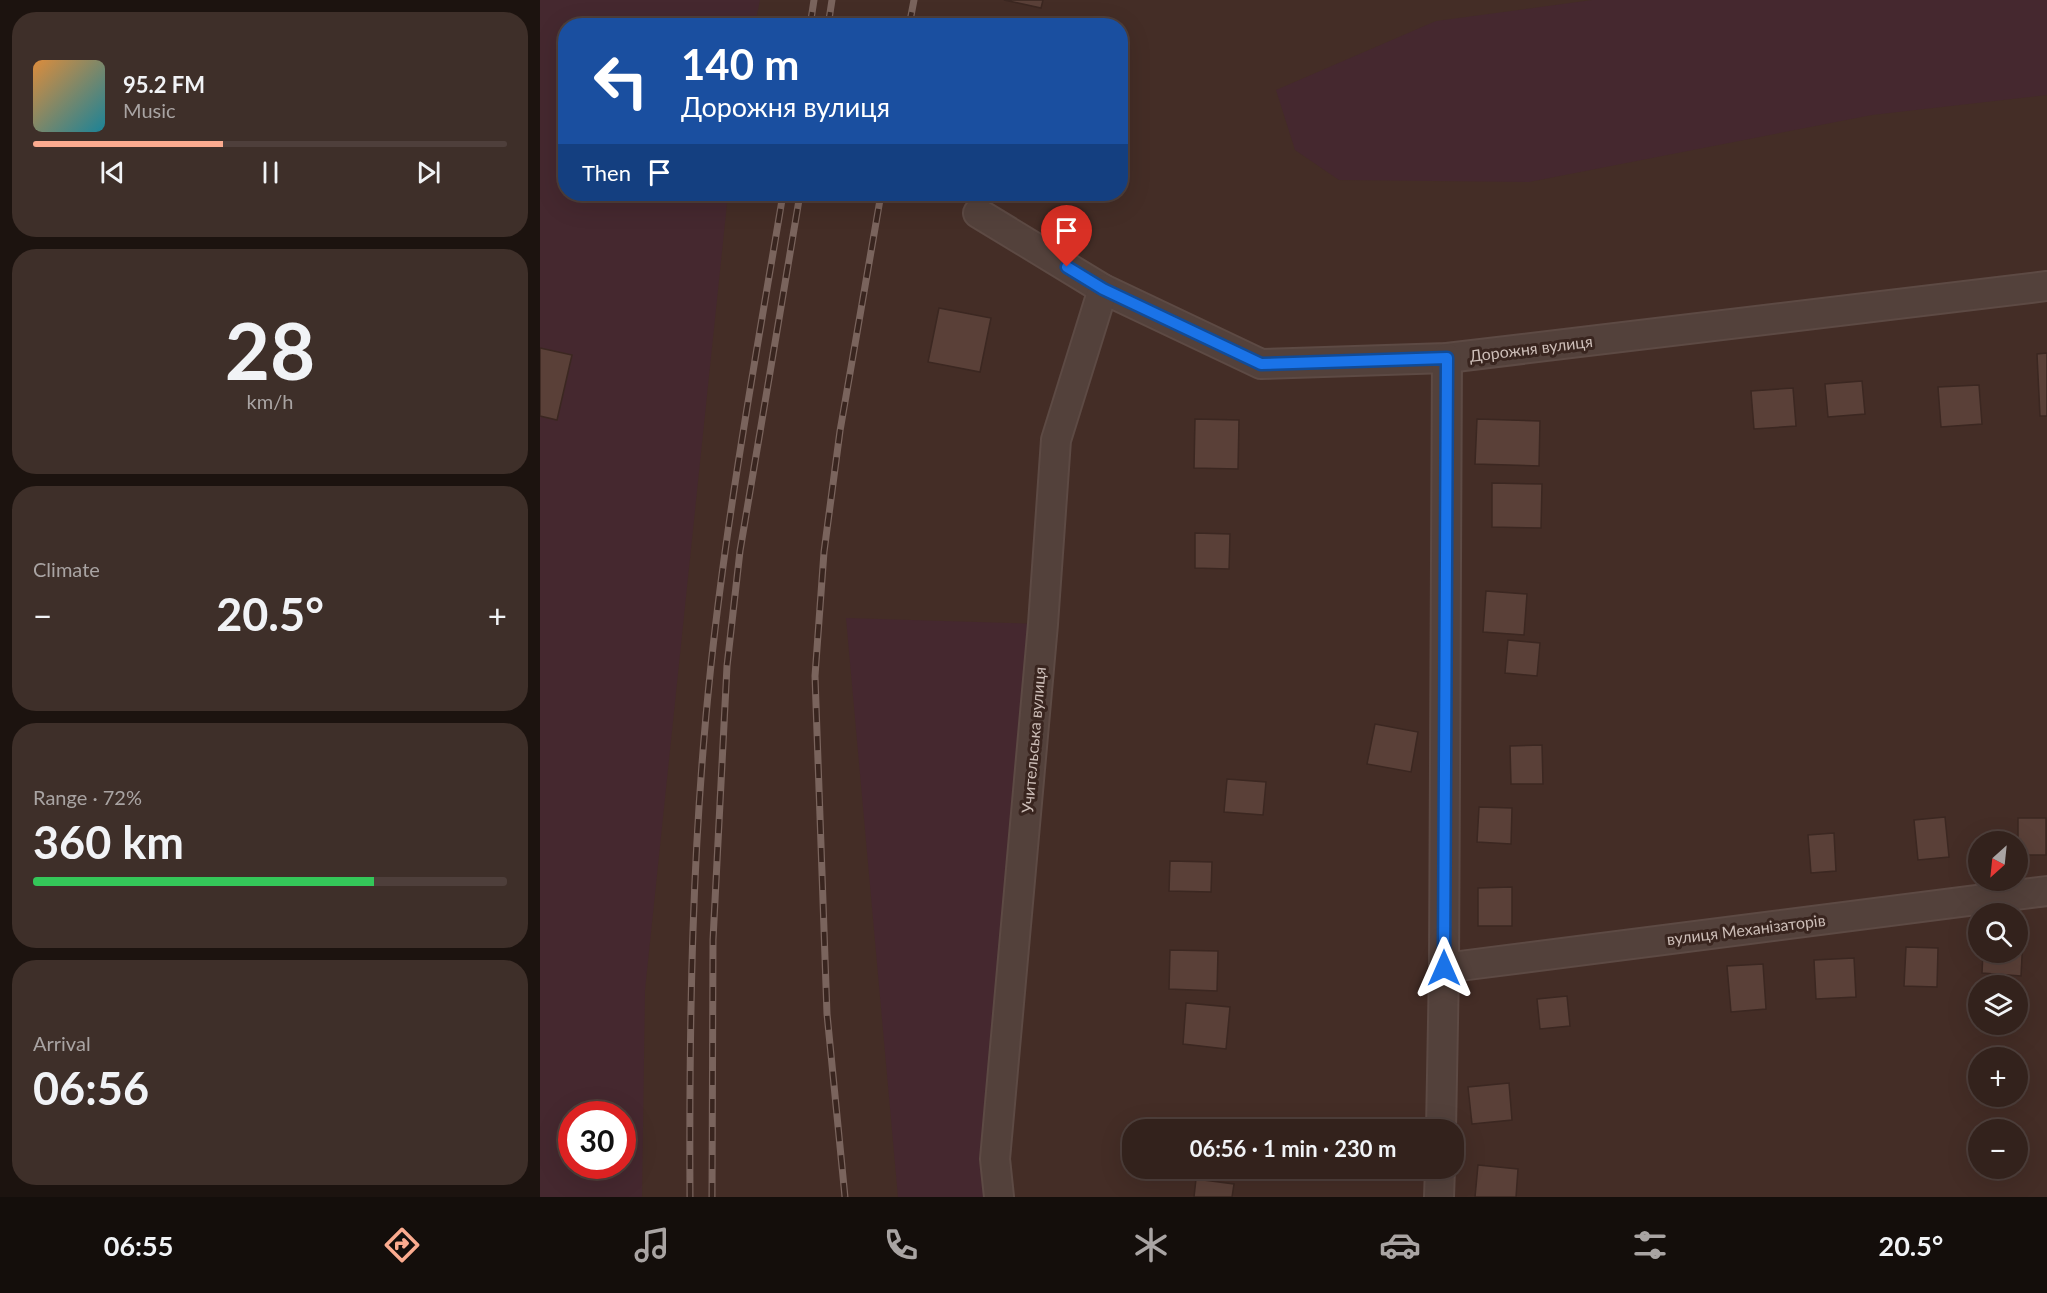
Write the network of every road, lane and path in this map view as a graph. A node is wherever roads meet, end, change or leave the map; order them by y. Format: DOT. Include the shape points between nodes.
graph roads {
  1 [pos="978,213"];
  2 [pos="2047,286"];
  3 [pos="1103,289"];
  4 [pos="1447,358"];
  5 [pos="2047,891"];
  6 [pos="1444,968"];
  7 [pos="1441,1119"];
  8 [pos="1440,1179"];
  9 [pos="999,1197"];
  10 [pos="1439,1197"];
  1 -- 3 [label="street, Дорожня вулиця"];
  2 -- 4 [label="street, Дорожня вулиця"];
  3 -- 4 [label="street, Дорожня вулиця" via="1261,364"];
  3 -- 9 [label="street, Учительська вулиця" via="1056,440 995,1159"];
  4 -- 6 [label="street"];
  5 -- 6 [label="street, вулиця Механізаторів"];
  6 -- 7 [label="street"];
  8 -- 10 [label="street"];
}
